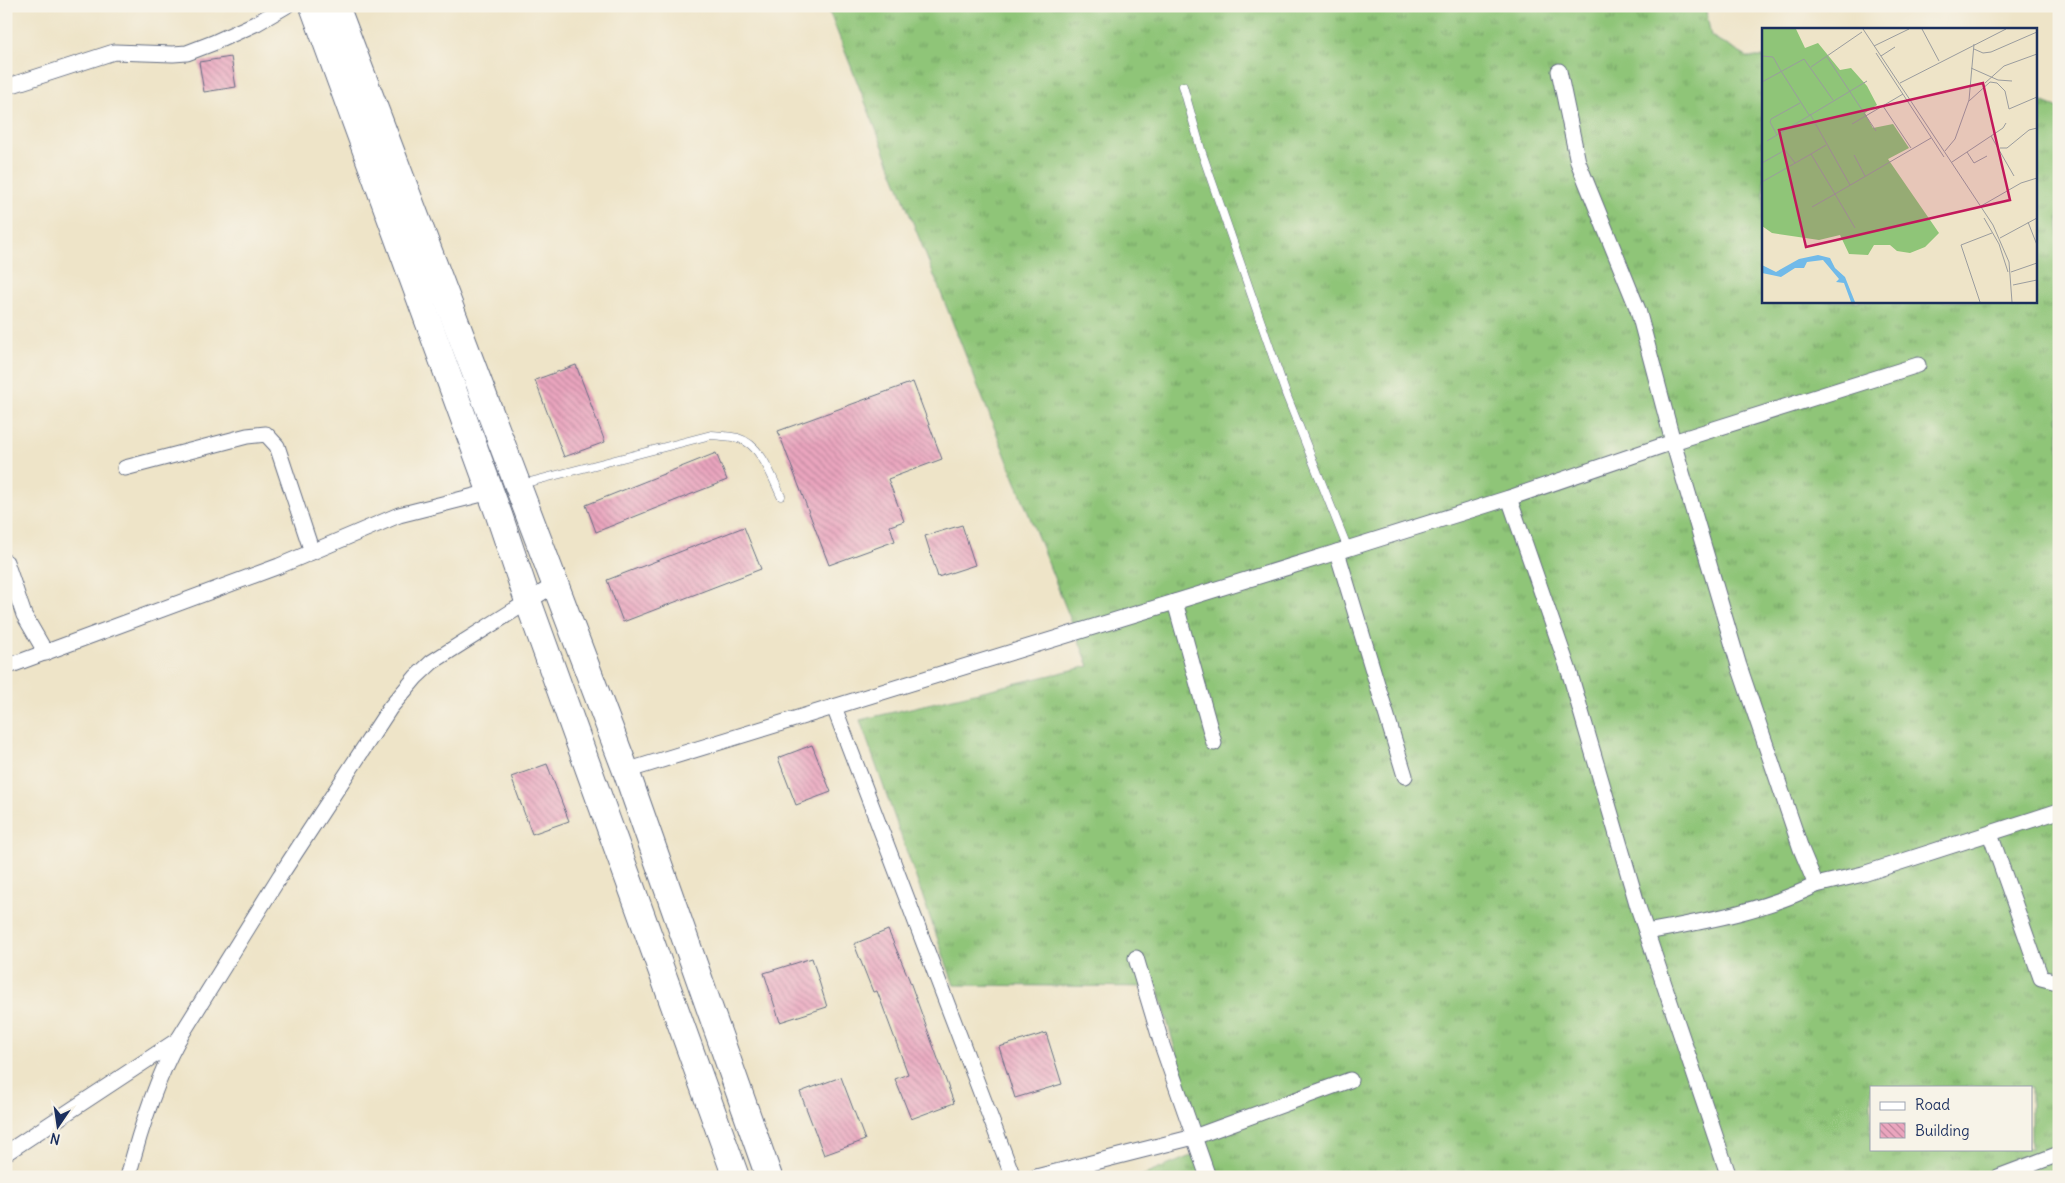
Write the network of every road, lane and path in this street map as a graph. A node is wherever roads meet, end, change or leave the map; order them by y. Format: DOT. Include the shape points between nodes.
graph roads {
  1 [pos="286,6"];
  2 [pos="313,6"];
  3 [pos="336,6"];
  4 [pos="1558,71"];
  5 [pos="1183,86"];
  6 [pos="6,88"];
  7 [pos="1918,365"];
  8 [pos="1673,442"];
  9 [pos="125,468"];
  10 [pos="517,485"];
  11 [pos="490,492"];
  12 [pos="781,496"];
  13 [pos="1509,498"];
  14 [pos="1343,550"];
  15 [pos="312,552"];
  16 [pos="6,562"];
  17 [pos="554,586"];
  18 [pos="528,601"];
  19 [pos="1175,602"];
  20 [pos="46,653"];
  21 [pos="6,667"];
  22 [pos="834,707"];
  23 [pos="1214,743"];
  24 [pos="626,771"];
  25 [pos="1405,776"];
  26 [pos="2059,811"];
  27 [pos="1990,834"];
  28 [pos="1816,885"];
  29 [pos="1647,932"];
  30 [pos="1136,958"];
  31 [pos="2059,980"];
  32 [pos="178,1040"];
  33 [pos="1350,1080"];
  34 [pos="1194,1137"];
  35 [pos="6,1153"];
  36 [pos="2059,1154"];
  37 [pos="128,1177"];
  38 [pos="736,1177"];
  39 [pos="769,1177"];
  40 [pos="1013,1177"];
  41 [pos="1036,1177"];
  42 [pos="1208,1177"];
  43 [pos="1729,1177"];
  44 [pos="1998,1177"];
  1 -- 6 [label="street" via="248,27 187,53 114,52"];
  2 -- 11 [label="highway"];
  3 -- 10 [label="highway"];
  4 -- 8 [label="street" via="1578,162 1638,310"];
  5 -- 14 [label="lane" via="1202,153"];
  7 -- 8 [label="street"];
  8 -- 13 [label="street"];
  8 -- 28 [label="street" via="1739,666"];
  9 -- 15 [label="street" via="247,436 266,434 277,446"];
  10 -- 12 [label="lane" via="711,435 739,438 751,444 768,468"];
  10 -- 17 [label="highway"];
  11 -- 15 [label="street" via="399,515"];
  11 -- 18 [label="highway"];
  13 -- 14 [label="street"];
  13 -- 29 [label="street" via="1570,674"];
  14 -- 19 [label="street"];
  14 -- 25 [label="street"];
  15 -- 20 [label="street"];
  16 -- 20 [label="street" via="24,615"];
  17 -- 18 [label="street"];
  17 -- 24 [label="highway"];
  18 -- 32 [label="street" via="432,662 390,708"];
  18 -- 38 [label="highway"];
  19 -- 22 [label="street"];
  19 -- 23 [label="street"];
  20 -- 21 [label="street"];
  22 -- 24 [label="street"];
  22 -- 40 [label="street"];
  24 -- 39 [label="highway"];
  26 -- 27 [label="street"];
  27 -- 28 [label="street" via="1863,874"];
  27 -- 31 [label="street" via="2040,978"];
  28 -- 29 [label="street" via="1788,898 1734,915"];
  29 -- 43 [label="street"];
  30 -- 34 [label="street"];
  32 -- 35 [label="street"];
  32 -- 37 [label="street" via="137,1141"];
  33 -- 34 [label="street"];
  34 -- 41 [label="street"];
  34 -- 42 [label="street"];
  36 -- 44 [label="street"];
}
